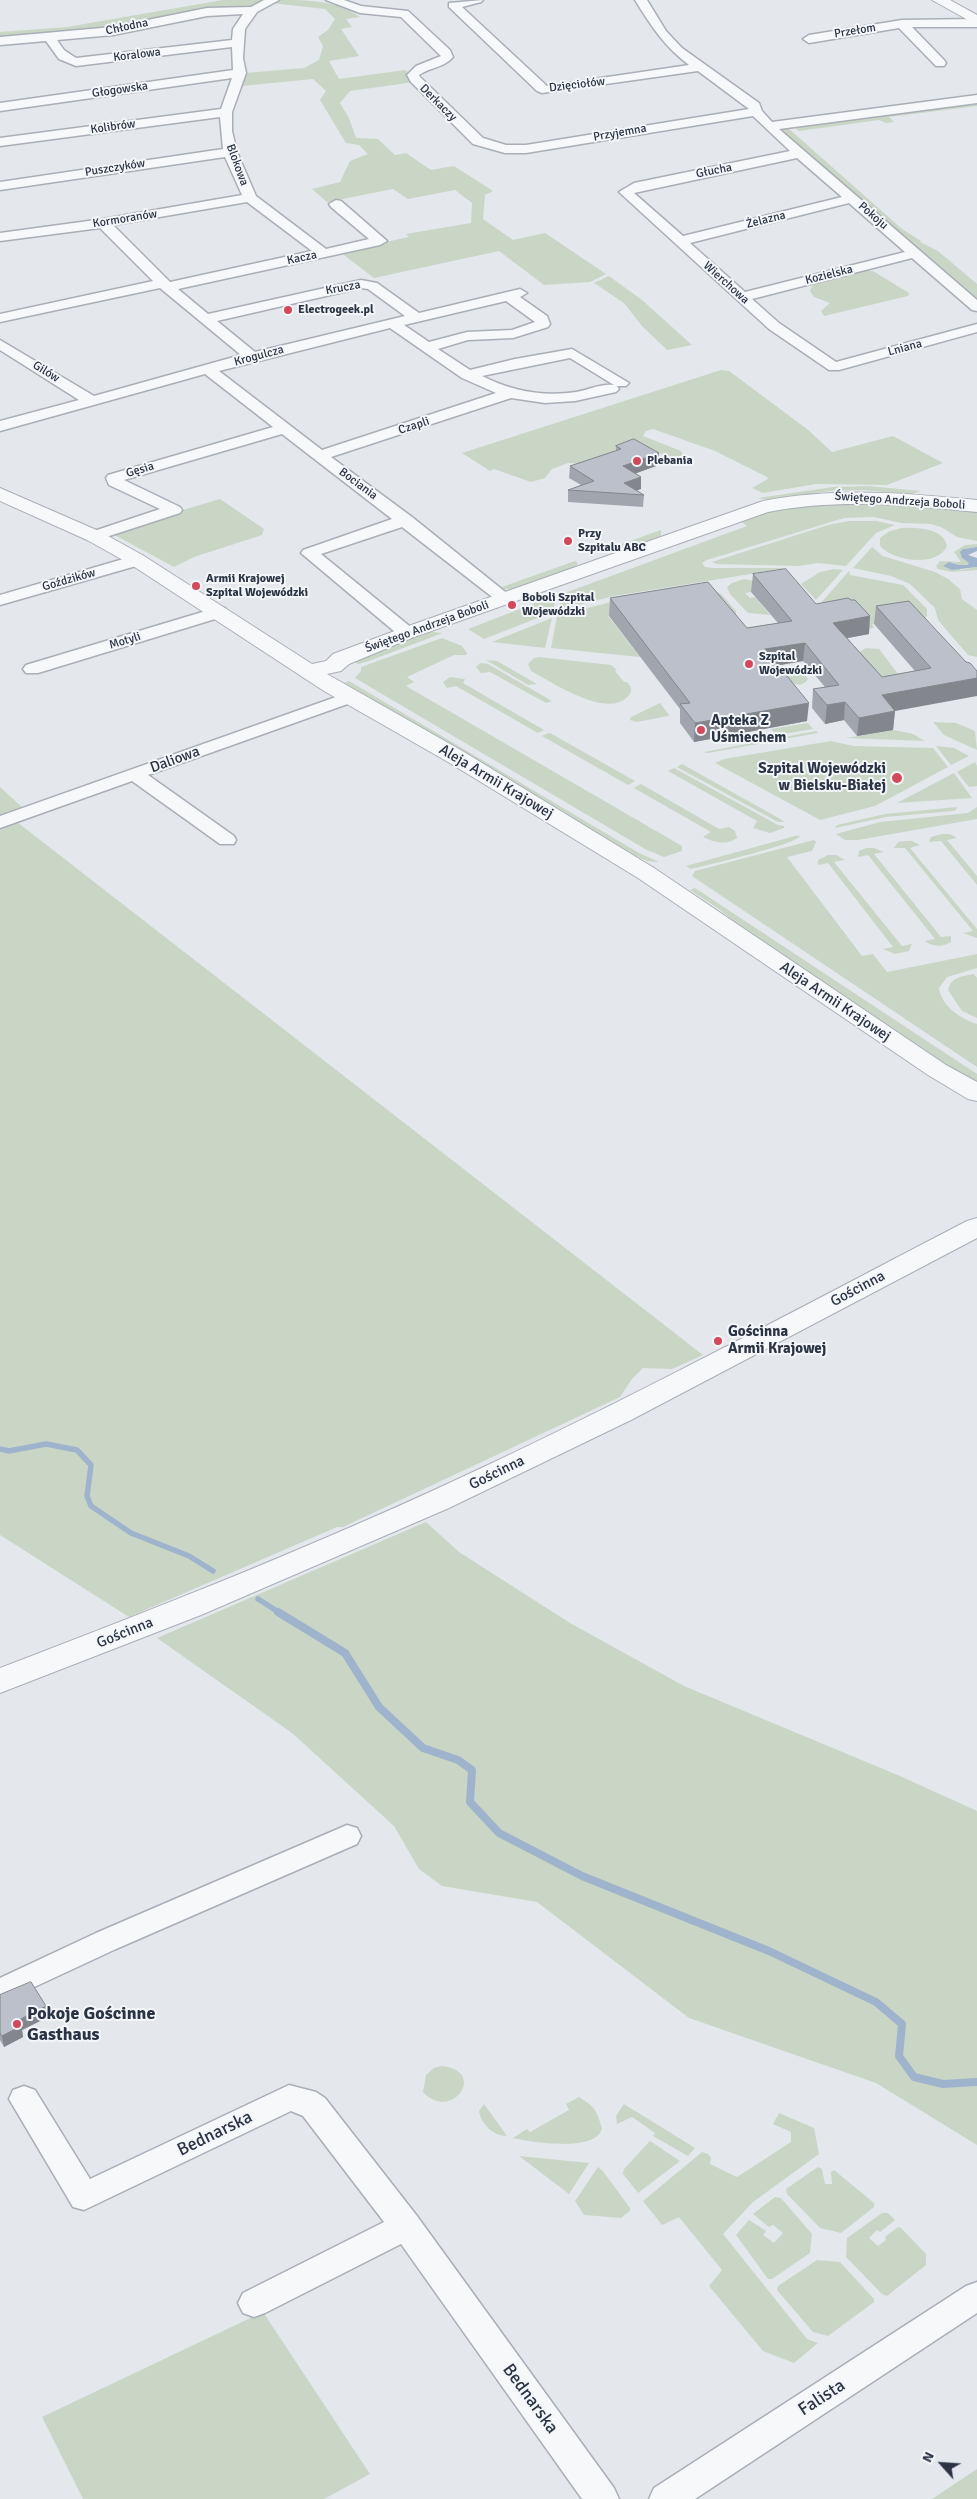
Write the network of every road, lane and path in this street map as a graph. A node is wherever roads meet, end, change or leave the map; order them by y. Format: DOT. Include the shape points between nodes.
graph roads {
  1 [pos="273,0"];
  2 [pos="332,0"];
  3 [pos="477,0"];
  4 [pos="640,0"];
  5 [pos="939,0"];
  6 [pos="253,10"];
  7 [pos="977,22"];
  8 [pos="902,24"];
  9 [pos="50,36"];
  10 [pos="809,39"];
  11 [pos="0,41"];
  12 [pos="237,43"];
  13 [pos="940,63"];
  14 [pos="699,67"];
  15 [pos="240,73"];
  16 [pos="977,99"];
  17 [pos="0,107"];
  18 [pos="226,112"];
  19 [pos="756,112"];
  20 [pos="769,126"];
  21 [pos="0,142"];
  22 [pos="485,144"];
  23 [pos="230,152"];
  24 [pos="801,153"];
  25 [pos="0,186"];
  26 [pos="627,190"];
  27 [pos="250,198"];
  28 [pos="852,198"];
  29 [pos="336,204"];
  30 [pos="103,223"];
  31 [pos="0,237"];
  32 [pos="680,241"];
  33 [pos="323,253"];
  34 [pos="916,253"];
  35 [pos="165,285"];
  36 [pos="742,298"];
  37 [pos="977,307"];
  38 [pos="415,317"];
  39 [pos="0,318"];
  40 [pos="204,319"];
  41 [pos="392,323"];
  42 [pos="977,328"];
  43 [pos="0,344"];
  44 [pos="427,347"];
  45 [pos="252,357"];
  46 [pos="834,367"];
  47 [pos="209,370"];
  48 [pos="468,375"];
  49 [pos="506,394"];
  50 [pos="92,401"];
  51 [pos="0,426"];
  52 [pos="285,428"];
  53 [pos="321,455"];
  54 [pos="0,494"];
  55 [pos="977,506"];
  56 [pos="406,520"];
  57 [pos="94,536"];
  58 [pos="138,560"];
  59 [pos="506,598"];
  60 [pos="0,600"];
  61 [pos="218,612"];
  62 [pos="406,633"];
  63 [pos="282,655"];
  64 [pos="341,660"];
  65 [pos="32,669"];
  66 [pos="309,671"];
  67 [pos="350,697"];
  68 [pos="136,774"];
  69 [pos="0,822"];
  70 [pos="228,840"];
  71 [pos="977,1093"];
  72 [pos="977,1226"];
  73 [pos="0,1681"];
  74 [pos="347,1836"];
  75 [pos="0,1991"];
  76 [pos="24,2099"];
  77 [pos="406,2226"];
  78 [pos="977,2296"];
  79 [pos="254,2303"];
  80 [pos="602,2499"];
  81 [pos="666,2499"];
  1 -- 6 [label="street"];
  2 -- 22 [label="street, Derkaczy" via="360,9 404,14 427,34 447,57 418,70 413,75 415,79 465,129"];
  3 -- 14 [label="street, Dzięciołów" via="453,5 541,88 551,90"];
  4 -- 14 [label="street, Pokoju" via="665,38"];
  5 -- 7 [label="street"];
  6 -- 9 [label="street, Chłodna" via="207,12 113,31"];
  6 -- 12 [label="street, Blokowa" via="242,22"];
  7 -- 8 [label="street, Przełom"];
  8 -- 10 [label="street, Przełom"];
  8 -- 13 [label="street"];
  9 -- 11 [label="street, Chłodna"];
  9 -- 12 [label="street, Koralowa" via="67,60 76,62"];
  12 -- 15 [label="street, Blokowa"];
  14 -- 19 [label="street, Pokoju" via="755,106"];
  15 -- 17 [label="street, Głogowska"];
  15 -- 18 [label="street, Blokowa"];
  16 -- 20 [label="street"];
  18 -- 21 [label="street, Kolibrów"];
  18 -- 23 [label="street, Blokowa"];
  19 -- 20 [label="street, Pokoju"];
  19 -- 22 [label="street, Przyjemna" via="526,149 505,149"];
  20 -- 24 [label="street, Pokoju"];
  23 -- 25 [label="street, Puszczyków"];
  23 -- 27 [label="street, Blokowa"];
  24 -- 26 [label="street, Głucha"];
  24 -- 28 [label="street, Pokoju"];
  26 -- 32 [label="street, Wierchowa"];
  27 -- 30 [label="street, Kormoranów"];
  27 -- 33 [label="street, Blokowa"];
  28 -- 32 [label="street, Żelazna"];
  28 -- 34 [label="street, Pokoju"];
  29 -- 33 [label="street, Kacza" via="380,241"];
  30 -- 31 [label="street, Kormoranów"];
  30 -- 35 [label="street"];
  32 -- 36 [label="street, Wierchowa"];
  33 -- 35 [label="street, Kacza"];
  34 -- 36 [label="street, Kozielska"];
  34 -- 37 [label="street, Pokoju"];
  35 -- 39 [label="street, Kacza"];
  35 -- 40 [label="street"];
  36 -- 46 [label="street, Wierchowa" via="774,326"];
  38 -- 40 [label="street, Krucza" via="372,286 361,284"];
  38 -- 41 [label="street, Krogulcza"];
  38 -- 44 [label="street, Krogulcza" via="515,295 542,319 543,324 514,334 467,336"];
  40 -- 45 [label="street"];
  41 -- 44 [label="street, Czapli"];
  41 -- 45 [label="street, Krogulcza"];
  42 -- 46 [label="street, Lniana"];
  43 -- 50 [label="street, Gilów"];
  44 -- 48 [label="street, Czapli"];
  45 -- 47 [label="street, Krogulcza"];
  47 -- 50 [label="street, Krogulcza"];
  47 -- 52 [label="street, Bociania"];
  48 -- 49 [label="street, Czapli"];
  48 -- 49 [label="street, Czapli" via="572,353 616,386 593,394 554,398"];
  49 -- 53 [label="street, Czapli"];
  50 -- 51 [label="street, Krogulcza"];
  52 -- 53 [label="street, Bociania"];
  52 -- 57 [label="street, Gęsia" via="114,478 115,482 174,510"];
  53 -- 56 [label="street, Bociania"];
  54 -- 57 [label="street, Aleja Armii Krajowej"];
  55 -- 59 [label="street, Świętego Andrzeja Boboli" via="856,496 778,504 741,514"];
  56 -- 59 [label="street, Bociania"];
  56 -- 62 [label="street" via="309,553"];
  57 -- 58 [label="street, Aleja Armii Krajowej"];
  58 -- 60 [label="street, Goździków"];
  58 -- 61 [label="street, Aleja Armii Krajowej"];
  59 -- 62 [label="street, Świętego Andrzeja Boboli"];
  61 -- 63 [label="street, Aleja Armii Krajowej"];
  61 -- 65 [label="street, Motyli"];
  62 -- 64 [label="street, Świętego Andrzeja Boboli"];
  63 -- 64 [label="street, Świętego Andrzeja Boboli"];
  63 -- 66 [label="street, Aleja Armii Krajowej"];
  64 -- 66 [label="street, Świętego Andrzeja Boboli" via="332,666"];
  66 -- 67 [label="street, Aleja Armii Krajowej"];
  67 -- 68 [label="street, Daliowa"];
  67 -- 71 [label="street, Aleja Armii Krajowej" via="456,757 654,878 937,1070"];
  68 -- 69 [label="street, Daliowa"];
  68 -- 70 [label="street"];
  72 -- 73 [label="street, Gościnna" via="661,1392 458,1491 196,1605"];
  74 -- 75 [label="street"];
  76 -- 77 [label="street, Bednarska" via="84,2197 289,2098 305,2101 314,2107"];
  77 -- 79 [label="street"];
  77 -- 80 [label="street, Bednarska"];
  78 -- 81 [label="street, Falista"];
}
